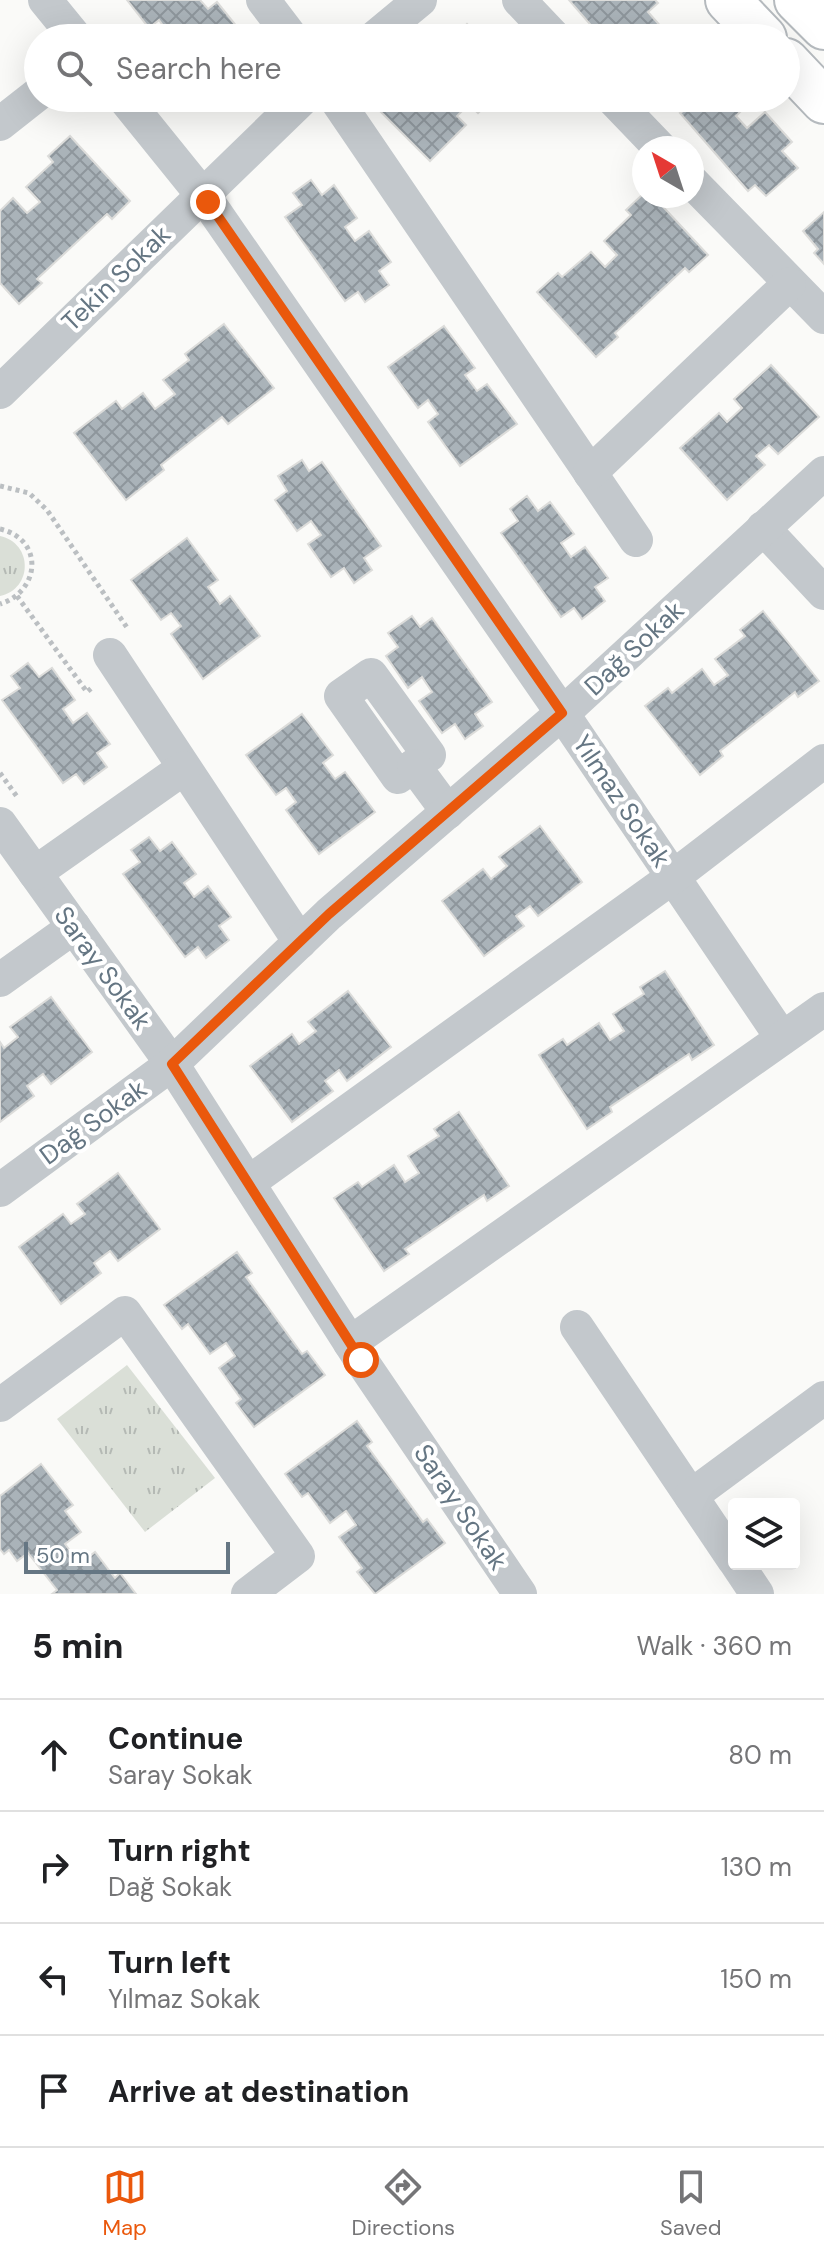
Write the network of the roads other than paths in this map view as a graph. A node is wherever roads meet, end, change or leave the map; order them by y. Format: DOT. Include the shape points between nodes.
graph roads {
  1 [pos="45,0"];
  2 [pos="263,0"];
  3 [pos="420,0"];
  4 [pos="519,0"];
  5 [pos="728,0"];
  6 [pos="797,0"];
  7 [pos="65,24"];
  8 [pos="281,24"];
  9 [pos="391,24"];
  10 [pos="542,24"];
  11 [pos="751,24"];
  12 [pos="824,27"];
  13 [pos="800,76"];
  14 [pos="824,101"];
  15 [pos="24,105"];
  16 [pos="135,112"];
  17 [pos="288,112"];
  18 [pos="345,112"];
  19 [pos="625,112"];
  20 [pos="0,124"];
  21 [pos="648,136"];
  22 [pos="201,194"];
  23 [pos="704,195"];
  24 [pos="789,284"];
  25 [pos="824,317"];
  26 [pos="0,392"];
  27 [pos="590,473"];
  28 [pos="824,473"];
  29 [pos="763,528"];
  30 [pos="636,540"];
  31 [pos="824,593"];
  32 [pos="110,655"];
  33 [pos="562,713"];
  34 [pos="824,761"];
  35 [pos="414,766"];
  36 [pos="184,768"];
  37 [pos="448,812"];
  38 [pos="13,816"];
  39 [pos="35,873"];
  40 [pos="673,877"];
  41 [pos="74,927"];
  42 [pos="300,942"];
  43 [pos="0,980"];
  44 [pos="824,1009"];
  45 [pos="782,1038"];
  46 [pos="172,1064"];
  47 [pos="248,1183"];
  48 [pos="0,1190"];
  49 [pos="577,1327"];
  50 [pos="350,1343"];
  51 [pos="824,1398"];
  52 [pos="0,1405"];
  53 [pos="691,1496"];
  54 [pos="728,1550"];
  55 [pos="741,1570"];
  56 [pos="248,1594"];
  57 [pos="520,1594"];
  58 [pos="757,1594"];
  1 -- 7 [label="street"];
  2 -- 8 [label="street"];
  3 -- 9 [label="street"];
  4 -- 10 [label="street"];
  5 -- 11 [label="main road"];
  6 -- 12 [label="main road"];
  13 -- 14 [label="main road"];
  15 -- 20 [label="street"];
  16 -- 22 [label="street, Yılmaz Sokak"];
  17 -- 22 [label="street, Tekin Sokak"];
  18 -- 27 [label="street"];
  19 -- 21 [label="street"];
  22 -- 26 [label="street, Tekin Sokak"];
  22 -- 33 [label="street, Yılmaz Sokak"];
  23 -- 24 [label="street"];
  24 -- 25 [label="street"];
  24 -- 27 [label="street"];
  27 -- 30 [label="street"];
  28 -- 29 [label="street, Dağ Sokak"];
  29 -- 31 [label="street"];
  29 -- 33 [label="street, Dağ Sokak"];
  32 -- 36 [label="street"];
  33 -- 37 [label="street, Dağ Sokak"];
  33 -- 40 [label="street, Yılmaz Sokak"];
  34 -- 40 [label="street"];
  35 -- 37 [label="street"];
  36 -- 39 [label="street"];
  36 -- 42 [label="street"];
  37 -- 42 [label="street, Dağ Sokak"];
  38 -- 39 [label="street, Saray Sokak"];
  39 -- 41 [label="street, Saray Sokak"];
  40 -- 45 [label="street, Yılmaz Sokak"];
  40 -- 47 [label="street"];
  41 -- 43 [label="street"];
  41 -- 46 [label="street, Saray Sokak"];
  42 -- 46 [label="street, Dağ Sokak"];
  44 -- 45 [label="street"];
  45 -- 50 [label="street"];
  46 -- 47 [label="street, Saray Sokak"];
  46 -- 48 [label="street, Dağ Sokak"];
  47 -- 50 [label="street, Saray Sokak"];
  49 -- 53 [label="street"];
  50 -- 57 [label="street, Saray Sokak"];
  51 -- 53 [label="street"];
  52 -- 56 [label="street" via="125,1313 298,1556"];
  53 -- 54 [label="street"];
  55 -- 58 [label="street"];
}
